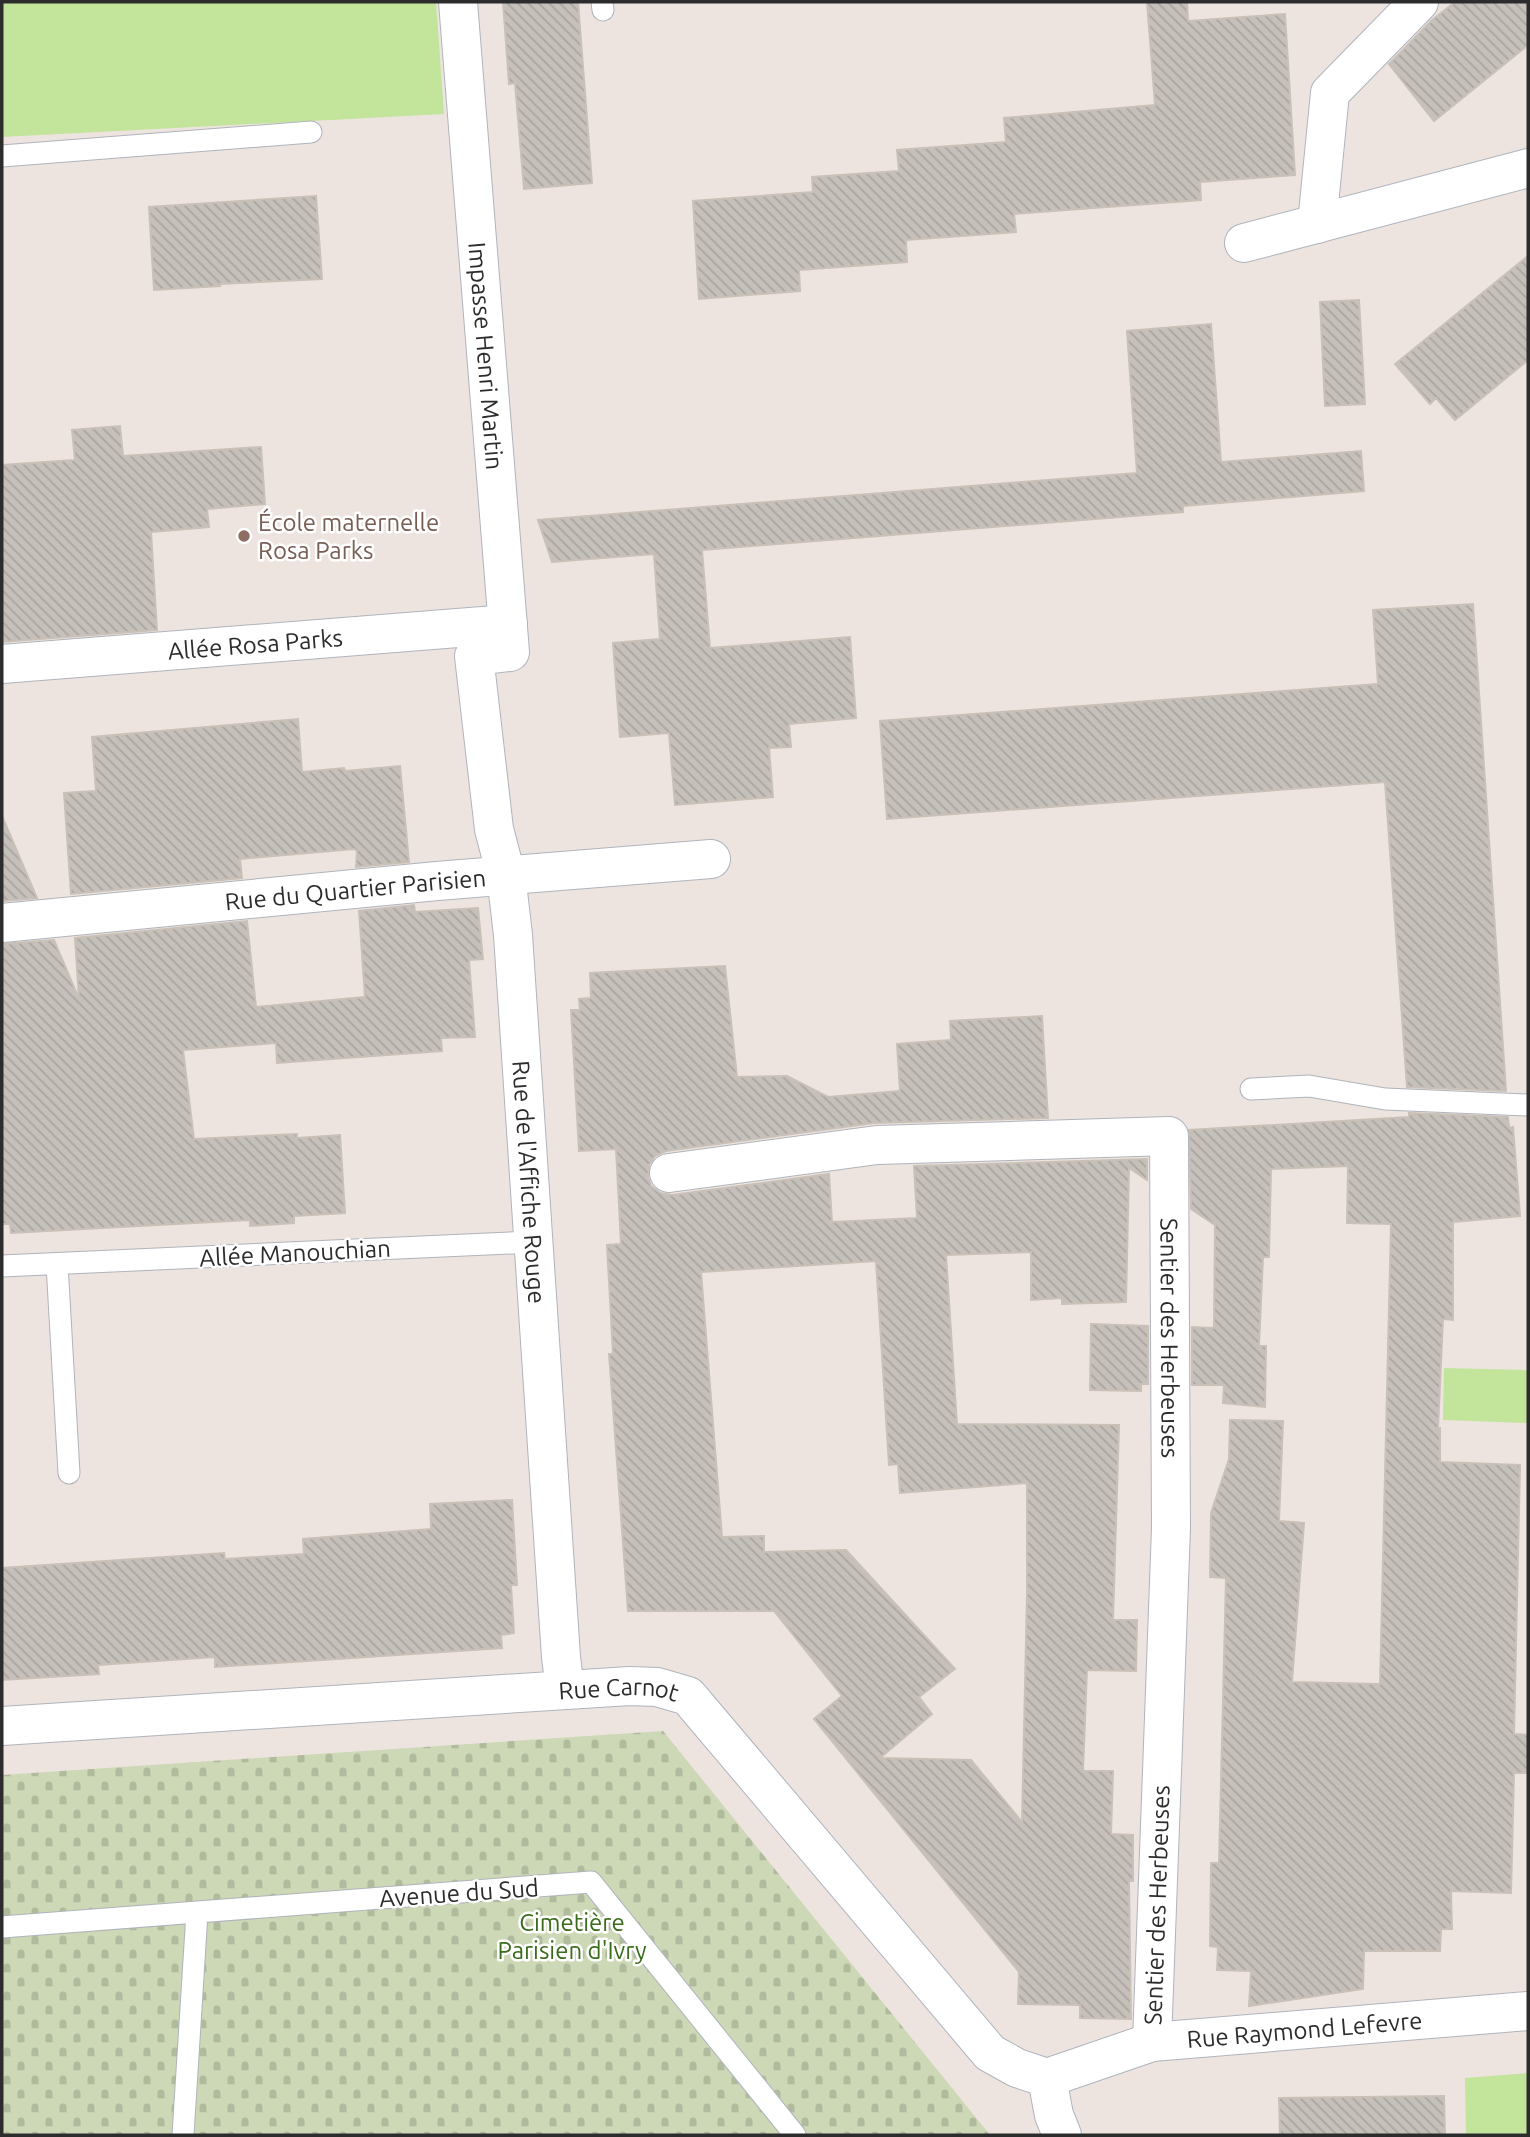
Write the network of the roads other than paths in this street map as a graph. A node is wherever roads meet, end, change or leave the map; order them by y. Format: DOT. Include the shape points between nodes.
graph roads {
  1 [pos="458,2"];
  2 [pos="1419,2"];
  3 [pos="311,132"];
  4 [pos="2,156"];
  5 [pos="1528,168"];
  6 [pos="1317,224"];
  7 [pos="1244,243"];
  8 [pos="508,624"];
  9 [pos="2,664"];
  10 [pos="476,677"];
  11 [pos="711,859"];
  12 [pos="506,876"];
  13 [pos="2,923"];
  14 [pos="1251,1089"];
  15 [pos="1528,1105"];
  16 [pos="669,1172"];
  17 [pos="533,1242"];
  18 [pos="57,1264"];
  19 [pos="2,1266"];
  20 [pos="69,1473"];
  21 [pos="565,1689"];
  22 [pos="2,1726"];
  23 [pos="197,1913"];
  24 [pos="2,1927"];
  25 [pos="1528,2011"];
  26 [pos="1152,2042"];
  27 [pos="1047,2078"];
  28 [pos="183,2135"];
  29 [pos="795,2135"];
  30 [pos="1062,2135"];
  1 -- 8 [label="street, Impasse Henri Martin"];
  2 -- 6 [label="street" via="1330,93"];
  3 -- 4 [label="lane"];
  5 -- 6 [label="street"];
  6 -- 7 [label="street"];
  8 -- 9 [label="street, Allée Rosa Parks"];
  8 -- 10 [label="street, Impasse Henri Martin" via="510,652 474,656"];
  10 -- 12 [label="street, Rue de l'Affiche Rouge" via="494,829"];
  11 -- 12 [label="street, Rue du Quartier Parisien"];
  12 -- 13 [label="street, Rue du Quartier Parisien"];
  12 -- 17 [label="street, Rue de l'Affiche Rouge"];
  14 -- 15 [label="lane" via="1309,1086 1385,1099"];
  16 -- 26 [label="street, Sentier des Herbeuses" via="877,1146 1169,1136 1171,1528"];
  17 -- 18 [label="lane, Allée Manouchian"];
  17 -- 21 [label="street, Rue de l'Affiche Rouge"];
  18 -- 19 [label="lane, Allée Manouchian"];
  18 -- 20 [label="lane"];
  21 -- 22 [label="street, Rue Carnot"];
  21 -- 27 [label="street, Rue Carnot" via="657,1687 688,1696 990,2053"];
  23 -- 24 [label="lane, Avenue du Sud"];
  23 -- 28 [label="lane"];
  23 -- 29 [label="lane, Avenue du Sud" via="591,1882"];
  25 -- 26 [label="street, Rue Raymond Lefevre"];
  26 -- 27 [label="street, Rue Raymond Lefevre"];
  27 -- 30 [label="street"];
}
